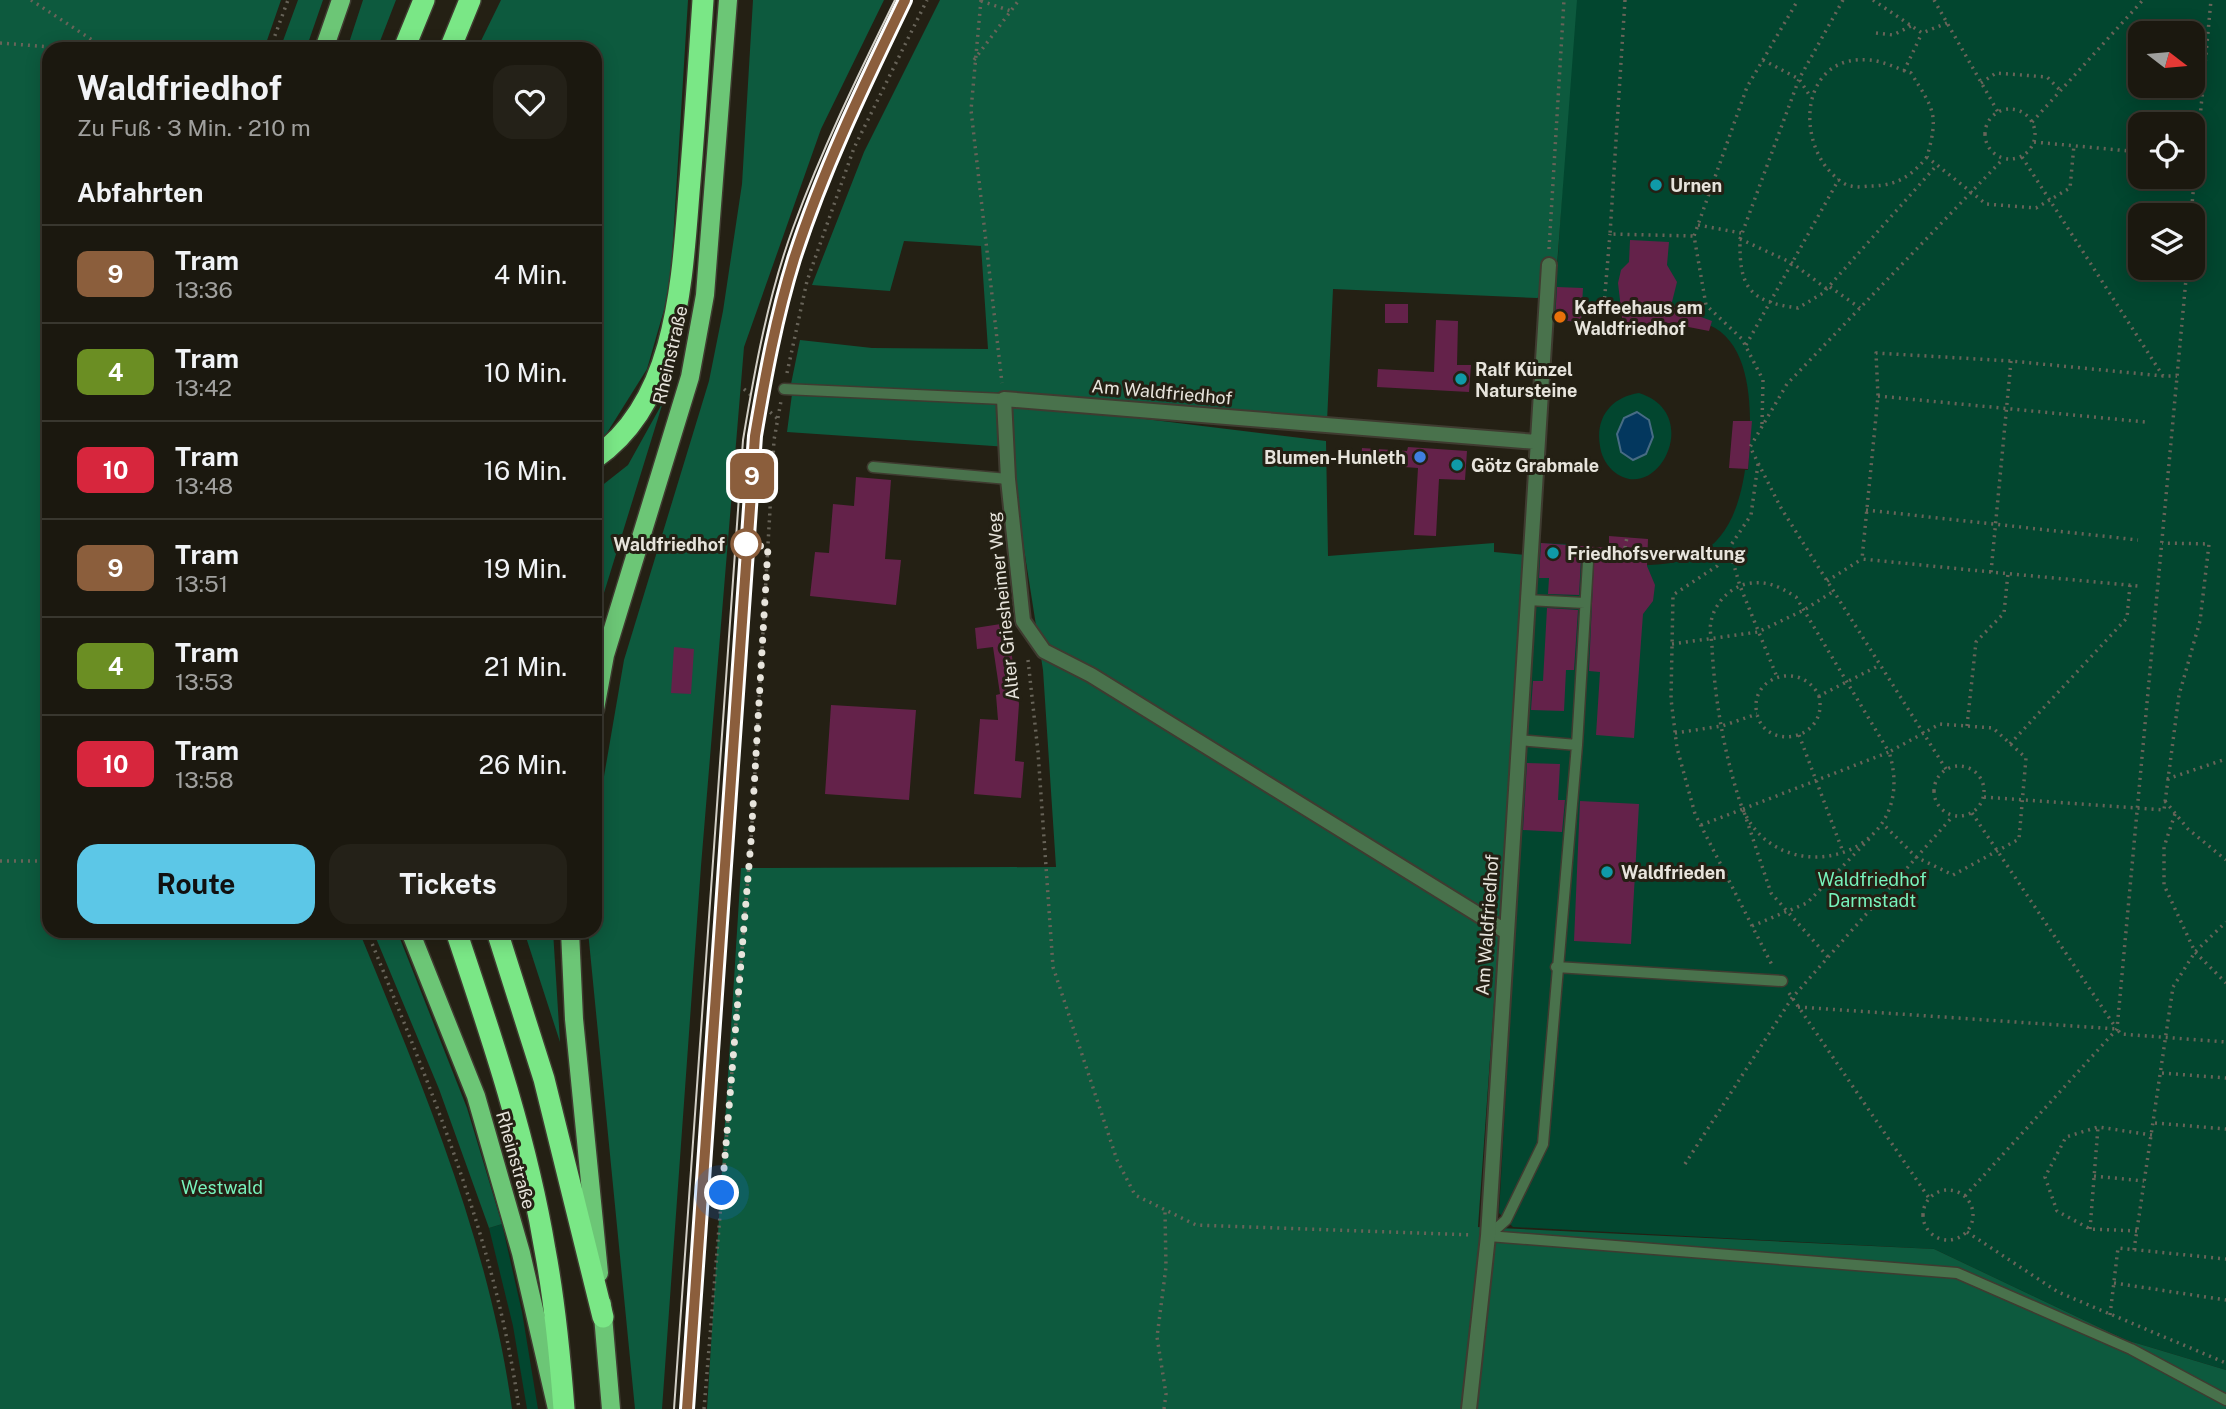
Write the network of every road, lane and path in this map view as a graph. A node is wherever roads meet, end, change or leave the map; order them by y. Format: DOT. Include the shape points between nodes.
graph roads {
  1 [pos="31,0"];
  2 [pos="288,0"];
  3 [pos="341,0"];
  4 [pos="424,0"];
  5 [pos="472,0"];
  6 [pos="703,0"];
  7 [pos="728,0"];
  8 [pos="927,0"];
  9 [pos="981,0"];
  10 [pos="1019,0"];
  11 [pos="1564,0"];
  12 [pos="1625,0"];
  13 [pos="1798,0"];
  14 [pos="1843,0"];
  15 [pos="1873,0"];
  16 [pos="1934,0"];
  17 [pos="2143,0"];
  18 [pos="2211,0"];
  19 [pos="1011,11"];
  20 [pos="1947,23"];
  21 [pos="1911,26"];
  22 [pos="1876,33"];
  23 [pos="1922,33"];
  24 [pos="95,42"];
  25 [pos="273,42"];
  26 [pos="326,42"];
  27 [pos="407,42"];
  28 [pos="453,42"];
  29 [pos="462,42"];
  30 [pos="0,43"];
  31 [pos="42,46"];
  32 [pos="973,60"];
  33 [pos="1762,60"];
  34 [pos="1904,71"];
  35 [pos="1799,79"];
  36 [pos="1981,83"];
  37 [pos="2061,91"];
  38 [pos="1810,96"];
  39 [pos="1998,112"];
  40 [pos="2200,112"];
  41 [pos="2032,122"];
  42 [pos="2034,142"];
  43 [pos="2074,145"];
  44 [pos="2128,151"];
  45 [pos="1927,157"];
  46 [pos="2022,157"];
  47 [pos="2003,159"];
  48 [pos="1937,165"];
  49 [pos="1839,179"];
  50 [pos="1972,191"];
  51 [pos="2049,200"];
  52 [pos="1698,225"];
  53 [pos="1742,233"];
  54 [pos="1610,234"];
  55 [pos="1694,236"];
  56 [pos="1740,239"];
  57 [pos="1792,263"];
  58 [pos="1549,265"];
  59 [pos="2185,280"];
  60 [pos="1828,288"];
  61 [pos="1769,303"];
  62 [pos="1604,305"];
  63 [pos="1860,308"];
  64 [pos="1643,320"];
  65 [pos="1642,327"];
  66 [pos="1745,346"];
  67 [pos="2011,361"];
  68 [pos="2163,376"];
  69 [pos="2176,376"];
  70 [pos="744,389"];
  71 [pos="784,389"];
  72 [pos="1878,396"];
  73 [pos="1004,399"];
  74 [pos="2007,411"];
  75 [pos="778,419"];
  76 [pos="2145,422"];
  77 [pos="1762,426"];
  78 [pos="1537,442"];
  79 [pos="602,453"];
  80 [pos="1758,464"];
  81 [pos="873,467"];
  82 [pos="1008,479"];
  83 [pos="1866,510"];
  84 [pos="1995,525"];
  85 [pos="1627,537"];
  86 [pos="2138,540"];
  87 [pos="2162,543"];
  88 [pos="1625,548"];
  89 [pos="1729,548"];
  90 [pos="1862,559"];
  91 [pos="1588,562"];
  92 [pos="1991,572"];
  93 [pos="2008,573"];
  94 [pos="1827,581"];
  95 [pos="2130,585"];
  96 [pos="1740,586"];
  97 [pos="2138,586"];
  98 [pos="1834,591"];
  99 [pos="1527,600"];
  100 [pos="1585,603"];
  101 [pos="1804,610"];
  102 [pos="1023,621"];
  103 [pos="1758,632"];
  104 [pos="1712,638"];
  105 [pos="1672,644"];
  106 [pos="1880,665"];
  107 [pos="602,671"];
  108 [pos="1777,678"];
  109 [pos="1849,682"];
  110 [pos="1819,696"];
  111 [pos="1757,714"];
  112 [pos="1721,726"];
  113 [pos="1967,726"];
  114 [pos="1675,733"];
  115 [pos="1923,733"];
  116 [pos="1799,735"];
  117 [pos="1518,740"];
  118 [pos="2010,744"];
  119 [pos="1577,745"];
  120 [pos="1889,752"];
  121 [pos="2226,759"];
  122 [pos="1946,769"];
  123 [pos="2167,779"];
  124 [pos="1816,781"];
  125 [pos="1984,797"];
  126 [pos="2022,800"];
  127 [pos="2165,801"];
  128 [pos="1742,809"];
  129 [pos="2139,811"];
  130 [pos="1972,813"];
  131 [pos="2175,814"];
  132 [pos="1953,816"];
  133 [pos="1883,824"];
  134 [pos="1701,825"];
  135 [pos="1875,832"];
  136 [pos="1843,852"];
  137 [pos="1996,852"];
  138 [pos="1916,857"];
  139 [pos="2226,860"];
  140 [pos="0,861"];
  141 [pos="42,861"];
  142 [pos="1786,910"];
  143 [pos="2226,922"];
  144 [pos="1752,926"];
  145 [pos="1505,931"];
  146 [pos="370,938"];
  147 [pos="413,938"];
  148 [pos="458,938"];
  149 [pos="499,938"];
  150 [pos="570,938"];
  151 [pos="2195,952"];
  152 [pos="1828,957"];
  153 [pos="1556,967"];
  154 [pos="1782,981"];
  155 [pos="2226,984"];
  156 [pos="1792,998"];
  157 [pos="1798,1007"];
  158 [pos="2118,1029"];
  159 [pos="2167,1038"];
  160 [pos="2226,1042"];
  161 [pos="2162,1073"];
  162 [pos="2226,1079"];
  163 [pos="2154,1123"];
  164 [pos="2098,1127"];
  165 [pos="2226,1129"];
  166 [pos="2152,1135"];
  167 [pos="1685,1164"];
  168 [pos="2094,1176"];
  169 [pos="2145,1181"];
  170 [pos="1965,1196"];
  171 [pos="1929,1198"];
  172 [pos="1165,1212"];
  173 [pos="2090,1229"];
  174 [pos="2137,1231"];
  175 [pos="1967,1232"];
  176 [pos="1488,1236"];
  177 [pos="2134,1250"];
  178 [pos="2226,1259"];
  179 [pos="2114,1283"];
  180 [pos="2226,1300"];
  181 [pos="2110,1315"];
  182 [pos="603,1317"];
  183 [pos="2226,1363"];
  184 [pos="2226,1400"];
  185 [pos="519,1409"];
  186 [pos="557,1409"];
  187 [pos="564,1409"];
  188 [pos="611,1409"];
  189 [pos="705,1409"];
  190 [pos="1164,1409"];
  191 [pos="1469,1409"];
  1 -- 24 [label="path"];
  2 -- 25 [label="path"];
  3 -- 26 [label="main road"];
  4 -- 27 [label="highway"];
  5 -- 28 [label="highway"];
  5 -- 29 [label="highway"];
  6 -- 79 [label="highway" via="678,307 656,381"];
  7 -- 107 [label="main road, Rheinstraße" via="705,295 690,377"];
  8 -- 71 [label="path" via="854,148 807,281"];
  9 -- 19 [label="path"];
  9 -- 32 [label="path"];
  10 -- 19 [label="path"];
  11 -- 58 [label="path"];
  12 -- 54 [label="path"];
  13 -- 33 [label="path"];
  14 -- 35 [label="path"];
  15 -- 21 [label="path"];
  16 -- 20 [label="path"];
  17 -- 37 [label="path"];
  18 -- 40 [label="path"];
  19 -- 32 [label="path"];
  20 -- 23 [label="path"];
  20 -- 36 [label="path"];
  21 -- 22 [label="path" via="1894,35"];
  21 -- 23 [label="path"];
  23 -- 34 [label="path"];
  30 -- 31 [label="path"];
  32 -- 73 [label="path" via="971,110"];
  33 -- 35 [label="path"];
  33 -- 52 [label="path" via="1746,87"];
  34 -- 38 [label="path" via="1869,60 1840,65"];
  34 -- 45 [label="path" via="1910,73 1934,112"];
  35 -- 38 [label="path"];
  35 -- 53 [label="path"];
  36 -- 37 [label="path" via="1996,73 2047,77"];
  36 -- 39 [label="path"];
  37 -- 41 [label="path"];
  38 -- 49 [label="path" via="1808,127 1816,154"];
  39 -- 41 [label="path" via="2021,111"];
  39 -- 47 [label="path" via="1984,133 1989,149"];
  41 -- 42 [label="path"];
  42 -- 43 [label="path"];
  42 -- 46 [label="path"];
  43 -- 44 [label="path"];
  43 -- 51 [label="path" via="2070,188"];
  45 -- 48 [label="path"];
  45 -- 49 [label="path" via="1904,180 1880,186 1850,186"];
  46 -- 47 [label="path"];
  46 -- 51 [label="path"];
  47 -- 50 [label="path"];
  48 -- 50 [label="path"];
  48 -- 60 [label="path"];
  49 -- 57 [label="path"];
  50 -- 51 [label="path" via="1986,204 2036,208"];
  50 -- 63 [label="path"];
  51 -- 68 [label="path"];
  52 -- 53 [label="path"];
  52 -- 55 [label="path"];
  53 -- 56 [label="path"];
  54 -- 55 [label="path"];
  54 -- 62 [label="path"];
  55 -- 66 [label="path" via="1706,305"];
  56 -- 57 [label="path"];
  56 -- 61 [label="path" via="1739,266 1748,287 1759,300"];
  57 -- 60 [label="path"];
  57 -- 61 [label="path"];
  58 -- 78 [label="street, Am Waldfriedhof"];
  59 -- 69 [label="path"];
  60 -- 61 [label="path" via="1798,308"];
  60 -- 63 [label="path"];
  61 -- 66 [label="path"];
  63 -- 77 [label="path" via="1787,384"];
  64 -- 65 [label="path"];
  66 -- 77 [label="path" via="1763,380"];
  67 -- 68 [label="path"];
  67 -- 72 [label="path" via="1876,353"];
  67 -- 74 [label="path"];
  68 -- 69 [label="path"];
  69 -- 129 [label="path"];
  70 -- 75 [label="path"];
  71 -- 73 [label="lane, Am Waldfriedhof"];
  71 -- 75 [label="path"];
  72 -- 74 [label="path"];
  72 -- 83 [label="path"];
  73 -- 78 [label="street, Am Waldfriedhof"];
  73 -- 82 [label="street, Alter Griesheimer Weg"];
  74 -- 76 [label="path"];
  74 -- 84 [label="path"];
  75 -- 189 [label="path" via="751,841"];
  77 -- 80 [label="path" via="1750,447"];
  78 -- 99 [label="street, Am Waldfriedhof"];
  80 -- 89 [label="path" via="1751,515"];
  80 -- 94 [label="path"];
  81 -- 82 [label="lane"];
  82 -- 102 [label="street, Alter Griesheimer Weg"];
  83 -- 84 [label="path"];
  83 -- 90 [label="path"];
  84 -- 86 [label="path"];
  84 -- 92 [label="path"];
  85 -- 88 [label="path"];
  87 -- 123 [label="path" via="2209,544 2200,621 2179,695"];
  89 -- 96 [label="path"];
  89 -- 105 [label="path" via="1717,566 1672,595"];
  90 -- 92 [label="path"];
  90 -- 94 [label="path"];
  91 -- 100 [label="lane"];
  92 -- 93 [label="path"];
  93 -- 95 [label="path"];
  93 -- 113 [label="path" via="2004,613 1976,642"];
  94 -- 115 [label="path"];
  95 -- 97 [label="path"];
  95 -- 118 [label="path" via="2127,618"];
  96 -- 101 [label="path" via="1772,584 1796,597"];
  96 -- 103 [label="path"];
  96 -- 104 [label="path" via="1717,606"];
  98 -- 101 [label="path"];
  99 -- 100 [label="lane"];
  99 -- 117 [label="street, Am Waldfriedhof"];
  100 -- 119 [label="lane"];
  101 -- 103 [label="path"];
  101 -- 109 [label="path"];
  102 -- 145 [label="street" via="1044,651 1091,675"];
  102 -- 172 [label="path, Alter Griesheimer Weg" via="1038,751 1053,967 1117,1160 1135,1195"];
  103 -- 104 [label="path"];
  103 -- 108 [label="path"];
  104 -- 105 [label="path"];
  104 -- 112 [label="path"];
  105 -- 114 [label="path"];
  106 -- 109 [label="path"];
  108 -- 110 [label="path" via="1800,675 1814,684"];
  108 -- 111 [label="path" via="1766,682 1757,696"];
  109 -- 110 [label="path"];
  109 -- 120 [label="path"];
  110 -- 116 [label="path" via="1822,707 1816,723"];
  111 -- 112 [label="path"];
  111 -- 116 [label="path" via="1765,728 1779,736"];
  112 -- 114 [label="path"];
  112 -- 128 [label="path"];
  113 -- 115 [label="path" via="1940,724"];
  113 -- 118 [label="path" via="1993,728"];
  114 -- 134 [label="path"];
  115 -- 120 [label="path"];
  115 -- 122 [label="path"];
  116 -- 124 [label="path"];
  117 -- 119 [label="lane"];
  117 -- 145 [label="street, Am Waldfriedhof"];
  118 -- 126 [label="path" via="2026,758"];
  119 -- 153 [label="lane"];
  120 -- 124 [label="path"];
  120 -- 133 [label="path" via="1897,780"];
  121 -- 123 [label="path"];
  122 -- 125 [label="path" via="1961,766 1981,775"];
  122 -- 132 [label="path" via="1935,782 1935,799"];
  123 -- 127 [label="path"];
  124 -- 128 [label="path"];
  124 -- 136 [label="path"];
  125 -- 126 [label="path"];
  125 -- 130 [label="path"];
  126 -- 129 [label="path"];
  126 -- 137 [label="path" via="2018,839"];
  127 -- 129 [label="path" via="2164,810"];
  127 -- 131 [label="path"];
  128 -- 134 [label="path"];
  128 -- 136 [label="path" via="1756,829 1793,854 1833,858"];
  128 -- 142 [label="path" via="1771,893"];
  129 -- 158 [label="path"];
  130 -- 132 [label="path"];
  130 -- 137 [label="path"];
  131 -- 139 [label="path"];
  131 -- 151 [label="path" via="2164,847 2164,885"];
  132 -- 138 [label="path"];
  133 -- 135 [label="path"];
  133 -- 138 [label="path"];
  134 -- 144 [label="path"];
  135 -- 136 [label="path"];
  135 -- 142 [label="path" via="1807,903"];
  137 -- 138 [label="path" via="1953,875"];
  137 -- 158 [label="path"];
  138 -- 152 [label="path"];
  140 -- 141 [label="path"];
  142 -- 144 [label="path"];
  142 -- 152 [label="path"];
  143 -- 151 [label="path"];
  144 -- 154 [label="path"];
  145 -- 176 [label="street, Am Waldfriedhof"];
  146 -- 185 [label="path" via="475,1212 512,1351"];
  147 -- 186 [label="main road, Rheinstraße" via="475,1096 521,1253"];
  148 -- 187 [label="highway" via="528,1171 555,1313"];
  149 -- 182 [label="highway" via="548,1091"];
  150 -- 182 [label="main road"];
  151 -- 155 [label="path"];
  151 -- 159 [label="path" via="2173,987"];
  152 -- 156 [label="path"];
  153 -- 154 [label="lane"];
  153 -- 176 [label="lane" via="1543,1144 1506,1220"];
  154 -- 156 [label="path"];
  156 -- 157 [label="path"];
  156 -- 167 [label="path"];
  157 -- 158 [label="path"];
  157 -- 171 [label="path"];
  158 -- 159 [label="path" via="2121,1034"];
  158 -- 170 [label="path"];
  159 -- 160 [label="path"];
  159 -- 161 [label="path"];
  161 -- 162 [label="path"];
  161 -- 163 [label="path"];
  163 -- 165 [label="path"];
  163 -- 166 [label="path"];
  164 -- 166 [label="path"];
  164 -- 168 [label="path"];
  164 -- 173 [label="path" via="2066,1138 2045,1177 2057,1210"];
  166 -- 169 [label="path"];
  168 -- 169 [label="path"];
  168 -- 173 [label="path"];
  169 -- 174 [label="path"];
  170 -- 171 [label="path" via="1950,1189"];
  170 -- 175 [label="path" via="1973,1209"];
  171 -- 175 [label="path" via="1923,1220 1931,1234 1945,1240"];
  172 -- 176 [label="path" via="1196,1225"];
  172 -- 190 [label="path" via="1166,1267 1157,1336"];
  173 -- 174 [label="path"];
  174 -- 177 [label="path"];
  175 -- 181 [label="path" via="2058,1292"];
  176 -- 184 [label="lane" via="1957,1273 2131,1349"];
  176 -- 191 [label="street, Am Waldfriedhof"];
  177 -- 178 [label="path"];
  177 -- 179 [label="path" via="2118,1248"];
  179 -- 180 [label="path"];
  179 -- 181 [label="path"];
  181 -- 183 [label="path"];
  182 -- 188 [label="main road"];
}
